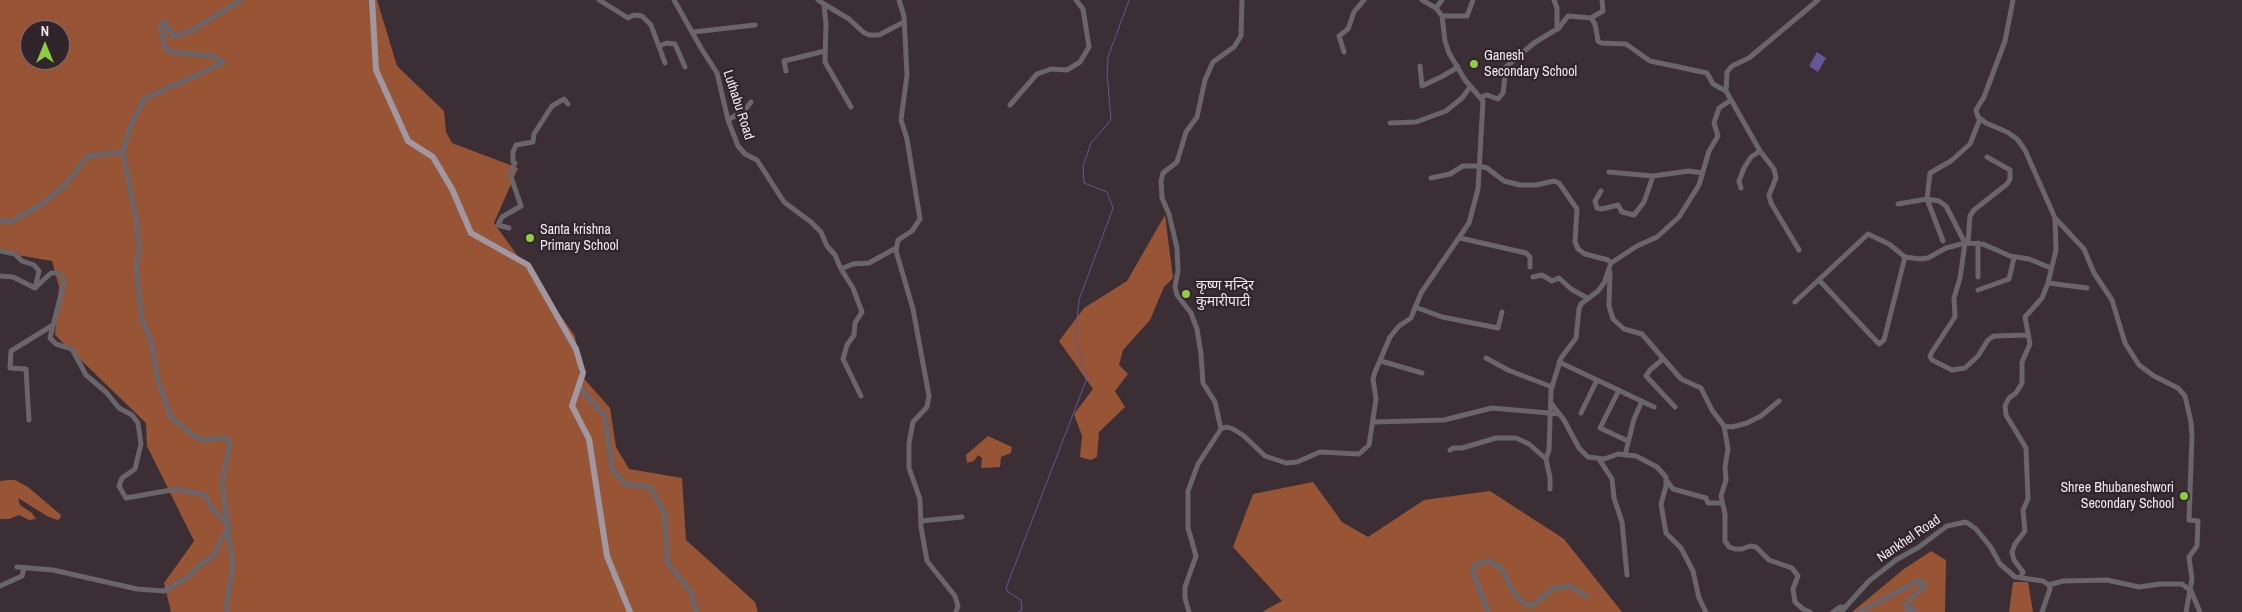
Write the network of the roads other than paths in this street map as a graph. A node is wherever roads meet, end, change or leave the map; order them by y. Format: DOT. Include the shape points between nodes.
graph roads {
  1 [pos="241,0"];
  2 [pos="372,0"];
  3 [pos="599,0"];
  4 [pos="674,0"];
  5 [pos="818,0"];
  6 [pos="899,0"];
  7 [pos="1076,0"];
  8 [pos="1242,0"];
  9 [pos="1364,0"];
  10 [pos="1422,0"];
  11 [pos="1442,0"];
  12 [pos="1472,0"];
  13 [pos="1554,0"];
  14 [pos="1602,0"];
  15 [pos="1818,0"];
  16 [pos="2013,0"];
  17 [pos="824,4"];
  18 [pos="1436,8"];
  19 [pos="1442,16"];
  20 [pos="1591,18"];
  21 [pos="904,22"];
  22 [pos="756,25"];
  23 [pos="1557,29"];
  24 [pos="693,32"];
  25 [pos="659,46"];
  26 [pos="825,51"];
  27 [pos="1344,52"];
  28 [pos="665,63"];
  29 [pos="1420,66"];
  30 [pos="684,67"];
  31 [pos="1458,67"];
  32 [pos="786,71"];
  33 [pos="1470,87"];
  34 [pos="1726,91"];
  35 [pos="1481,97"];
  36 [pos="1731,100"];
  37 [pos="751,102"];
  38 [pos="568,104"];
  39 [pos="1010,105"];
  40 [pos="851,108"];
  41 [pos="1980,118"];
  42 [pos="728,120"];
  43 [pos="1390,124"];
  44 [pos="1760,151"];
  45 [pos="123,152"];
  46 [pos="1987,157"];
  47 [pos="1479,166"];
  48 [pos="1609,172"];
  49 [pos="1703,173"];
  50 [pos="1654,176"];
  51 [pos="1431,178"];
  52 [pos="1741,188"];
  53 [pos="1601,191"];
  54 [pos="1928,199"];
  55 [pos="1898,204"];
  56 [pos="2055,218"];
  57 [pos="0,221"];
  58 [pos="509,228"];
  59 [pos="1460,238"];
  60 [pos="1943,241"];
  61 [pos="1966,243"];
  62 [pos="1978,243"];
  63 [pos="896,248"];
  64 [pos="1799,250"];
  65 [pos="0,251"];
  66 [pos="1905,257"];
  67 [pos="2014,258"];
  68 [pos="1612,263"];
  69 [pos="1530,267"];
  70 [pos="2051,268"];
  71 [pos="841,269"];
  72 [pos="1610,271"];
  73 [pos="0,276"];
  74 [pos="1533,277"];
  75 [pos="1978,277"];
  76 [pos="1819,280"];
  77 [pos="2048,283"];
  78 [pos="36,288"];
  79 [pos="2087,288"];
  80 [pos="1978,290"];
  81 [pos="1587,298"];
  82 [pos="1795,302"];
  83 [pos="1415,307"];
  84 [pos="1502,312"];
  85 [pos="53,326"];
  86 [pos="2028,334"];
  87 [pos="1486,358"];
  88 [pos="1662,359"];
  89 [pos="1380,361"];
  90 [pos="1559,362"];
  91 [pos="1422,373"];
  92 [pos="1597,380"];
  93 [pos="580,387"];
  94 [pos="1552,387"];
  95 [pos="1619,390"];
  96 [pos="861,396"];
  97 [pos="1642,401"];
  98 [pos="1779,401"];
  99 [pos="1550,402"];
  100 [pos="1654,407"];
  101 [pos="1675,407"];
  102 [pos="1581,413"];
  103 [pos="1550,414"];
  104 [pos="1560,414"];
  105 [pos="29,420"];
  106 [pos="1374,422"];
  107 [pos="1724,426"];
  108 [pos="1221,429"];
  109 [pos="1628,442"];
  110 [pos="1450,450"];
  111 [pos="1625,455"];
  112 [pos="1546,459"];
  113 [pos="1599,459"];
  114 [pos="1667,480"];
  115 [pos="1550,489"];
  116 [pos="1722,503"];
  117 [pos="962,517"];
  118 [pos="922,521"];
  119 [pos="229,526"];
  120 [pos="1627,575"];
  121 [pos="2021,577"];
  122 [pos="2049,585"];
  123 [pos="0,586"];
  124 [pos="2190,589"];
  125 [pos="1586,596"];
  126 [pos="1846,606"];
  127 [pos="227,612"];
  128 [pos="630,612"];
  129 [pos="696,612"];
  130 [pos="956,612"];
  131 [pos="1188,612"];
  132 [pos="1488,612"];
  133 [pos="1706,612"];
  134 [pos="1810,612"];
  135 [pos="1833,612"];
  136 [pos="1841,612"];
  137 [pos="1859,612"];
  138 [pos="1910,612"];
  139 [pos="2042,612"];
  140 [pos="2186,612"];
  141 [pos="2200,612"];
  1 -- 45 [label="street" via="191,31 173,37 165,22 160,26 165,47 171,52 214,56 223,63 144,99 131,125"];
  2 -- 93 [label="main road" via="376,70 408,141 433,157 471,233 528,265 576,349 583,373"];
  3 -- 25 [label="street" via="628,18 642,16 651,25"];
  4 -- 24 [label="street, Luthabu Road"];
  5 -- 17 [label="street"];
  6 -- 21 [label="street"];
  7 -- 39 [label="street" via="1083,9 1090,47 1080,62 1067,70 1051,69 1037,74"];
  8 -- 108 [label="street" via="1241,36 1234,47 1213,62 1205,80 1198,117 1186,132 1177,162 1164,172 1161,181 1162,198 1178,248 1175,287 1194,321 1203,383 1215,402"];
  9 -- 27 [label="street" via="1354,12 1348,30 1338,36"];
  10 -- 18 [label="street"];
  11 -- 18 [label="street"];
  12 -- 19 [label="street" via="1466,16"];
  13 -- 23 [label="street"];
  14 -- 20 [label="street" via="1603,11"];
  15 -- 34 [label="street" via="1749,58 1732,66 1727,72"];
  16 -- 41 [label="street" via="2005,41 1976,110"];
  17 -- 21 [label="street" via="869,34 879,34"];
  17 -- 26 [label="street"];
  18 -- 19 [label="street"];
  19 -- 31 [label="street" via="1447,48"];
  20 -- 23 [label="street" via="1568,16"];
  20 -- 34 [label="street" via="1600,43 1626,44 1650,61 1707,73 1713,84"];
  21 -- 63 [label="street" via="906,82 901,113 920,218 912,231 898,240"];
  22 -- 24 [label="street"];
  23 -- 35 [label="street" via="1534,43 1506,67 1503,93 1498,99 1487,95"];
  24 -- 42 [label="street, Luthabu Road" via="717,73"];
  25 -- 28 [label="street"];
  25 -- 30 [label="street" via="675,44"];
  26 -- 32 [label="street" via="784,61"];
  26 -- 40 [label="street" via="824,62"];
  29 -- 31 [label="street" via="1422,86"];
  31 -- 33 [label="street"];
  33 -- 35 [label="street"];
  33 -- 43 [label="street" via="1446,111 1416,122"];
  34 -- 36 [label="street"];
  35 -- 47 [label="street" via="1484,109"];
  36 -- 44 [label="street"];
  36 -- 49 [label="street" via="1719,108 1714,123 1718,136 1709,151"];
  37 -- 42 [label="street" via="745,110"];
  38 -- 58 [label="street" via="564,99 552,106 534,134 533,142 516,145 513,152 515,163 510,174 521,206 502,217 498,225"];
  41 -- 54 [label="street" via="1970,144 1951,161 1930,173"];
  41 -- 56 [label="street" via="2018,139"];
  42 -- 71 [label="street, Luthabu Road" via="738,146 757,160 784,202 820,232"];
  44 -- 52 [label="street" via="1744,168 1739,182"];
  44 -- 64 [label="street" via="1776,176 1769,195 1771,203"];
  45 -- 57 [label="street" via="88,156 65,186 42,204 11,222"];
  45 -- 119 [label="street" via="136,218 139,248 136,266 142,320 151,340 157,377 171,418 200,440 225,438 230,442 222,482"];
  46 -- 61 [label="street" via="2010,170 2010,179 1974,210"];
  47 -- 51 [label="street" via="1463,166 1450,174"];
  47 -- 59 [label="street" via="1475,206"];
  47 -- 68 [label="street" via="1504,181 1520,185 1551,181 1559,184 1577,209 1575,242 1578,249"];
  48 -- 50 [label="street"];
  49 -- 50 [label="street" via="1689,170"];
  49 -- 68 [label="street" via="1680,217 1657,237"];
  50 -- 53 [label="street" via="1644,202 1634,215 1622,212 1618,205 1596,208 1594,201"];
  54 -- 55 [label="street"];
  54 -- 60 [label="street"];
  54 -- 61 [label="street" via="1946,206"];
  56 -- 70 [label="street" via="2056,250"];
  56 -- 124 [label="street" via="2084,249 2094,273 2112,300 2125,343 2139,365 2178,388 2185,396 2192,436 2189,520 2198,521 2197,546 2189,557"];
  59 -- 69 [label="street" via="1526,253 1530,257"];
  59 -- 83 [label="street" via="1421,293"];
  61 -- 62 [label="street"];
  61 -- 66 [label="street" via="1946,248 1928,258"];
  61 -- 86 [label="street" via="1954,298 1955,317 1932,352 1932,360 1952,370 1966,368 1994,336"];
  62 -- 67 [label="street"];
  62 -- 75 [label="street"];
  63 -- 71 [label="street" via="869,263"];
  63 -- 118 [label="street" via="929,396 927,407 913,422 909,443 909,468 920,499"];
  65 -- 78 [label="street" via="14,254 34,265 39,271"];
  66 -- 76 [label="street" via="1889,244 1868,234"];
  66 -- 76 [label="street" via="1884,340 1879,344"];
  67 -- 70 [label="street" via="2028,259"];
  67 -- 80 [label="street" via="2009,279"];
  68 -- 72 [label="street"];
  70 -- 77 [label="street"];
  71 -- 96 [label="street, Luthabu Road" via="862,312 843,358"];
  72 -- 81 [label="street" via="1598,290"];
  72 -- 88 [label="street" via="1609,306 1613,319 1624,329 1642,334"];
  73 -- 78 [label="street" via="13,277"];
  74 -- 81 [label="street" via="1542,275 1552,281 1558,277"];
  76 -- 82 [label="street"];
  77 -- 79 [label="street"];
  77 -- 86 [label="street" via="2042,298 2026,317"];
  78 -- 85 [label="street" via="51,273 56,272 64,281"];
  81 -- 90 [label="street" via="1578,309 1576,338"];
  83 -- 84 [label="street" via="1442,317 1498,328"];
  83 -- 89 [label="street" via="1411,318 1390,338"];
  85 -- 105 [label="street" via="11,351 10,368 26,369"];
  85 -- 119 [label="street" via="50,338 56,344 72,349 86,375 138,423 141,444 135,469 122,478 119,486 126,498 177,489 204,495"];
  86 -- 121 [label="street" via="2030,344 2022,362 2022,383 2005,406 2006,415 2026,448 2028,499 2024,510 2025,531 2012,552 2023,572"];
  87 -- 94 [label="street"];
  88 -- 101 [label="street" via="1646,376"];
  88 -- 107 [label="street" via="1681,378 1702,388"];
  89 -- 91 [label="street"];
  89 -- 106 [label="street" via="1373,375 1376,393"];
  90 -- 92 [label="street"];
  90 -- 94 [label="street"];
  92 -- 95 [label="street"];
  92 -- 102 [label="street"];
  93 -- 128 [label="main road" via="572,406 589,439 607,556"];
  93 -- 129 [label="street" via="605,416 612,469 625,484 650,487 665,513 667,562 692,593"];
  94 -- 99 [label="street"];
  95 -- 97 [label="street"];
  95 -- 109 [label="street" via="1600,428"];
  97 -- 100 [label="street"];
  97 -- 109 [label="street"];
  98 -- 107 [label="street" via="1747,423"];
  99 -- 103 [label="street"];
  99 -- 104 [label="street"];
  103 -- 104 [label="street"];
  103 -- 106 [label="street" via="1492,408 1444,420"];
  103 -- 112 [label="street"];
  104 -- 113 [label="street" via="1579,448 1588,457"];
  106 -- 108 [label="street" via="1371,440 1362,453 1320,452 1292,463 1265,456 1233,429"];
  107 -- 116 [label="street" via="1728,449"];
  108 -- 131 [label="street" via="1198,464 1188,491 1188,528 1196,556 1185,587"];
  109 -- 111 [label="street"];
  110 -- 112 [label="street" via="1496,438 1516,438 1529,444"];
  111 -- 113 [label="street"];
  111 -- 114 [label="street" via="1636,456 1657,467"];
  112 -- 115 [label="street"];
  113 -- 120 [label="street" via="1612,478 1622,522"];
  114 -- 116 [label="street" via="1673,488 1706,498 1708,503"];
  114 -- 133 [label="street" via="1661,504 1666,533 1681,548 1693,571"];
  116 -- 134 [label="street" via="1725,541 1729,547 1735,550 1756,547 1769,560 1792,568 1798,576 1792,589 1795,602"];
  117 -- 118 [label="street"];
  118 -- 130 [label="street" via="927,561 955,596"];
  119 -- 123 [label="street" via="212,558 164,591 54,570 20,567 22,576"];
  119 -- 127 [label="street" via="233,566"];
  121 -- 122 [label="street, Nankhel Road"];
  121 -- 126 [label="street, Nankhel Road" via="2015,577 2000,564 1971,524 1957,523 1947,526 1896,560 1869,581"];
  122 -- 124 [label="street, Nankhel Road" via="2063,581 2107,580 2139,587 2182,584"];
  122 -- 139 [label="street"];
  124 -- 140 [label="street"];
  124 -- 141 [label="street"];
  125 -- 132 [label="street" via="1570,586 1554,588 1532,606 1525,604 1514,593 1501,568 1489,561 1476,564 1473,572"];
  126 -- 135 [label="street"];
  126 -- 136 [label="street, Nankhel Road"];
  137 -- 138 [label="street" via="1922,581 1925,585 1908,602 1906,608 1915,609"];
}
